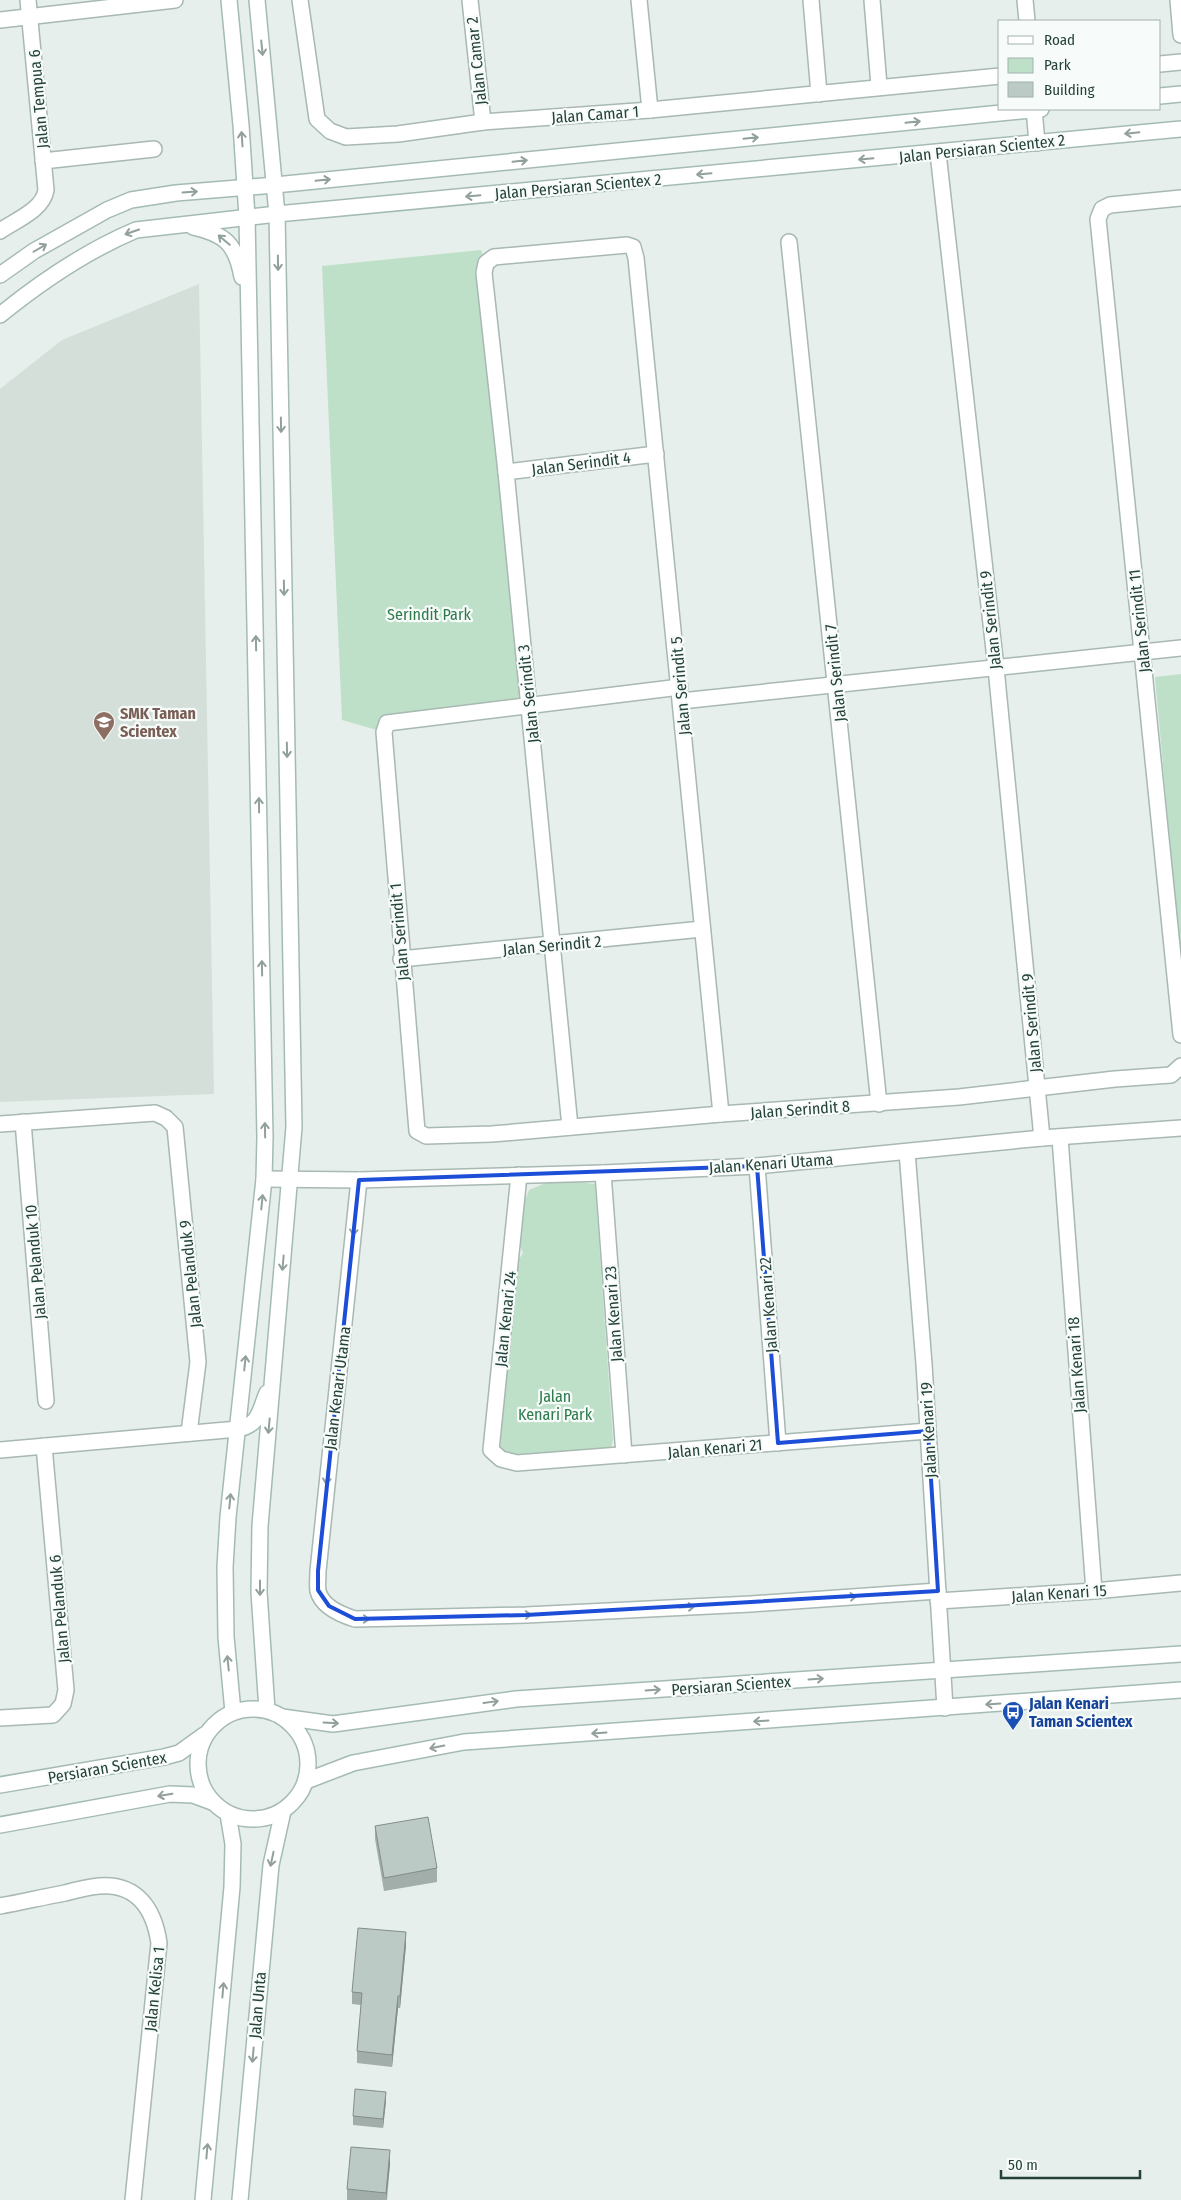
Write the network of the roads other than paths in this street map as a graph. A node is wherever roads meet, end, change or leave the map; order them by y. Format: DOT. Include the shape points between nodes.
graph roads {
  1 [pos="28,0"];
  2 [pos="175,0"];
  3 [pos="229,0"];
  4 [pos="257,0"];
  5 [pos="300,0"];
  6 [pos="470,0"];
  7 [pos="639,0"];
  8 [pos="811,0"];
  9 [pos="872,0"];
  10 [pos="1025,0"];
  11 [pos="1178,0"];
  12 [pos="30,17"];
  13 [pos="0,20"];
  14 [pos="1027,20"];
  15 [pos="1181,35"];
  16 [pos="1181,62"];
  17 [pos="1161,64"];
  18 [pos="998,76"];
  19 [pos="879,86"];
  20 [pos="819,94"];
  21 [pos="1181,94"];
  22 [pos="1161,96"];
  23 [pos="650,110"];
  24 [pos="1026,110"];
  25 [pos="1036,110"];
  26 [pos="483,122"];
  27 [pos="1181,129"];
  28 [pos="1038,143"];
  29 [pos="154,149"];
  30 [pos="938,153"];
  31 [pos="44,161"];
  32 [pos="274,185"];
  33 [pos="246,187"];
  34 [pos="1181,198"];
  35 [pos="277,214"];
  36 [pos="247,217"];
  37 [pos="180,224"];
  38 [pos="0,231"];
  39 [pos="789,242"];
  40 [pos="486,263"];
  41 [pos="0,275"];
  42 [pos="0,315"];
  43 [pos="250,318"];
  44 [pos="656,454"];
  45 [pos="506,472"];
  46 [pos="1181,648"];
  47 [pos="1142,652"];
  48 [pos="996,668"];
  49 [pos="836,684"];
  50 [pos="681,694"];
  51 [pos="529,706"];
  52 [pos="702,929"];
  53 [pos="552,945"];
  54 [pos="401,959"];
  55 [pos="1181,1035"];
  56 [pos="1181,1066"];
  57 [pos="1037,1087"];
  58 [pos="879,1104"];
  59 [pos="722,1114"];
  60 [pos="23,1122"];
  61 [pos="0,1124"];
  62 [pos="570,1127"];
  63 [pos="1181,1128"];
  64 [pos="417,1131"];
  65 [pos="1042,1138"];
  66 [pos="1060,1138"];
  67 [pos="907,1152"];
  68 [pos="757,1166"];
  69 [pos="603,1173"];
  70 [pos="519,1175"];
  71 [pos="264,1179"];
  72 [pos="290,1179"];
  73 [pos="359,1180"];
  74 [pos="273,1378"];
  75 [pos="46,1401"];
  76 [pos="238,1429"];
  77 [pos="928,1430"];
  78 [pos="190,1433"];
  79 [pos="778,1443"];
  80 [pos="44,1446"];
  81 [pos="0,1450"];
  82 [pos="624,1455"];
  83 [pos="501,1459"];
  84 [pos="1181,1583"];
  85 [pos="1094,1591"];
  86 [pos="938,1596"];
  87 [pos="320,1597"];
  88 [pos="1181,1654"];
  89 [pos="942,1671"];
  90 [pos="1181,1690"];
  91 [pos="945,1708"];
  92 [pos="267,1710"];
  93 [pos="233,1712"];
  94 [pos="282,1717"];
  95 [pos="0,1718"];
  96 [pos="207,1732"];
  97 [pos="306,1781"];
  98 [pos="0,1785"];
  99 [pos="212,1802"];
  100 [pos="283,1811"];
  101 [pos="228,1814"];
  102 [pos="0,1825"];
  103 [pos="0,1906"];
  104 [pos="133,2200"];
  105 [pos="203,2200"];
  106 [pos="240,2200"];
  1 -- 12 [label="street, Jalan Tempua 6"];
  2 -- 12 [label="street"];
  33 -- 3 [label="street, one-way"];
  4 -- 32 [label="street, one-way"];
  5 -- 26 [label="street, Jalan Camar 1" via="317,119 330,131 346,137 398,134"];
  6 -- 26 [label="street, Jalan Camar 2"];
  7 -- 23 [label="street"];
  8 -- 20 [label="street"];
  9 -- 19 [label="street"];
  10 -- 14 [label="street"];
  11 -- 15 [label="street"];
  12 -- 13 [label="street"];
  12 -- 31 [label="street, Jalan Tempua 6"];
  16 -- 17 [label="street"];
  18 -- 19 [label="street, Jalan Camar 1"];
  19 -- 20 [label="street, Jalan Camar 1"];
  20 -- 23 [label="street, Jalan Camar 1"];
  21 -- 22 [label="street"];
  23 -- 26 [label="street, Jalan Camar 1"];
  32 -- 24 [label="street, Jalan Persiaran Scientex 2, one-way"];
  25 -- 28 [label="street"];
  27 -- 28 [label="street, Jalan Persiaran Scientex 2, one-way"];
  28 -- 30 [label="street, Jalan Persiaran Scientex 2"];
  29 -- 31 [label="street"];
  30 -- 35 [label="street, Jalan Persiaran Scientex 2, one-way"];
  30 -- 48 [label="street, Jalan Serindit 9"];
  31 -- 38 [label="street, Jalan Tempua 6" via="45,198 40,205"];
  32 -- 33 [label="street, Jalan Persiaran Scientex 2"];
  32 -- 35 [label="street"];
  33 -- 36 [label="street"];
  41 -- 33 [label="street, Jalan Persiaran Scientex 2, one-way" via="34,251 107,210 132,200"];
  34 -- 47 [label="street, Jalan Serindit 11" via="1110,205 1102,208 1098,219"];
  35 -- 36 [label="street, Jalan Persiaran Scientex 2"];
  35 -- 72 [label="street, one-way" via="293,1107"];
  36 -- 37 [label="street, Jalan Persiaran Scientex 2"];
  36 -- 43 [label="street"];
  37 -- 42 [label="street, Jalan Persiaran Scientex 2, one-way" via="136,230 116,238 50,276"];
  43 -- 37 [label="street, one-way" via="240,266 227,240 212,231"];
  39 -- 49 [label="street, Jalan Serindit 7"];
  40 -- 44 [label="street, Jalan Serindit 5" via="494,258 627,244 633,247"];
  40 -- 45 [label="street, Jalan Serindit 3" via="484,272"];
  71 -- 43 [label="street, one-way"];
  44 -- 45 [label="street, Jalan Serindit 4"];
  44 -- 50 [label="street, Jalan Serindit 5"];
  45 -- 51 [label="street, Jalan Serindit 3"];
  46 -- 47 [label="street"];
  47 -- 48 [label="street"];
  47 -- 55 [label="street, Jalan Serindit 11"];
  48 -- 49 [label="street"];
  48 -- 57 [label="street, Jalan Serindit 9"];
  49 -- 50 [label="street"];
  49 -- 58 [label="street, Jalan Serindit 7"];
  50 -- 51 [label="street"];
  50 -- 52 [label="street, Jalan Serindit 5"];
  51 -- 53 [label="street, Jalan Serindit 3"];
  51 -- 54 [label="street, Jalan Serindit 1" via="387,723 384,732"];
  52 -- 53 [label="street, Jalan Serindit 2"];
  52 -- 59 [label="street, Jalan Serindit 5"];
  53 -- 54 [label="street, Jalan Serindit 2"];
  53 -- 62 [label="street, Jalan Serindit 3"];
  54 -- 64 [label="street, Jalan Serindit 1"];
  56 -- 57 [label="street, Jalan Serindit 8" via="1171,1075"];
  57 -- 58 [label="street, Jalan Serindit 8"];
  57 -- 65 [label="street, Jalan Serindit 9"];
  58 -- 59 [label="street, Jalan Serindit 8"];
  59 -- 62 [label="street, Jalan Serindit 8"];
  60 -- 61 [label="street"];
  60 -- 75 [label="street, Jalan Pelanduk 10"];
  60 -- 78 [label="street, Jalan Pelanduk 9" via="155,1113 175,1127 198,1362"];
  62 -- 64 [label="street, Jalan Serindit 8" via="426,1136"];
  63 -- 66 [label="street, Jalan Kenari Utama"];
  65 -- 66 [label="street, Jalan Kenari Utama"];
  65 -- 67 [label="street, Jalan Kenari Utama"];
  66 -- 85 [label="street, Jalan Kenari 18"];
  67 -- 68 [label="street, Jalan Kenari Utama"];
  67 -- 77 [label="street, Jalan Kenari 19"];
  68 -- 69 [label="street, Jalan Kenari Utama"];
  68 -- 79 [label="street, Jalan Kenari 22"];
  69 -- 70 [label="street, Jalan Kenari Utama"];
  69 -- 82 [label="street, Jalan Kenari 23"];
  70 -- 73 [label="street, Jalan Kenari Utama"];
  70 -- 83 [label="street, Jalan Kenari 24" via="491,1450"];
  71 -- 72 [label="street, Jalan Kenari Utama"];
  76 -- 71 [label="street, one-way"];
  72 -- 73 [label="street, Jalan Kenari Utama"];
  72 -- 74 [label="street, one-way"];
  73 -- 87 [label="street, Jalan Kenari Utama, one-way" via="326,1480 318,1571"];
  74 -- 76 [label="street" via="257,1419"];
  74 -- 92 [label="street, one-way" via="260,1526 259,1592"];
  76 -- 78 [label="street"];
  93 -- 76 [label="street, one-way" via="226,1637 225,1567"];
  77 -- 79 [label="street, Jalan Kenari 21"];
  77 -- 86 [label="street, Jalan Kenari 19"];
  78 -- 80 [label="street"];
  79 -- 82 [label="street, Jalan Kenari 21"];
  80 -- 81 [label="street"];
  80 -- 95 [label="street, Jalan Pelanduk 6" via="66,1690 63,1704 53,1715"];
  82 -- 83 [label="street, Jalan Kenari 21" via="517,1463"];
  84 -- 85 [label="street, Jalan Kenari 15"];
  85 -- 86 [label="street, Jalan Kenari 15"];
  87 -- 86 [label="street, Jalan Kenari 15, one-way" via="342,1615 355,1619 536,1615"];
  86 -- 89 [label="street, Jalan Kenari 19"];
  88 -- 89 [label="street, Persiaran Scientex"];
  89 -- 91 [label="street, Jalan Kenari 19"];
  94 -- 89 [label="street, Persiaran Scientex, one-way" via="333,1724 516,1699"];
  90 -- 91 [label="street, one-way"];
  91 -- 97 [label="street, one-way" via="464,1742 353,1763"];
  92 -- 93 [label="street" via="250,1708"];
  92 -- 94 [label="street"];
  93 -- 96 [label="street"];
  94 -- 97 [label="street" via="304,1742 308,1761"];
  96 -- 98 [label="street, Persiaran Scientex" via="179,1754"];
  96 -- 99 [label="street" via="200,1749 198,1767 201,1783"];
  97 -- 100 [label="street" via="298,1798"];
  99 -- 101 [label="street"];
  99 -- 102 [label="street, one-way" via="194,1795 170,1794"];
  100 -- 101 [label="street" via="265,1819 246,1820"];
  100 -- 106 [label="street, Jalan Unta, one-way" via="271,1865"];
  105 -- 101 [label="street, one-way" via="232,1887 233,1844"];
  103 -- 104 [label="street, Jalan Kelisa 1" via="100,1886 125,1889 148,1906 153,1916 159,1943"];
}
